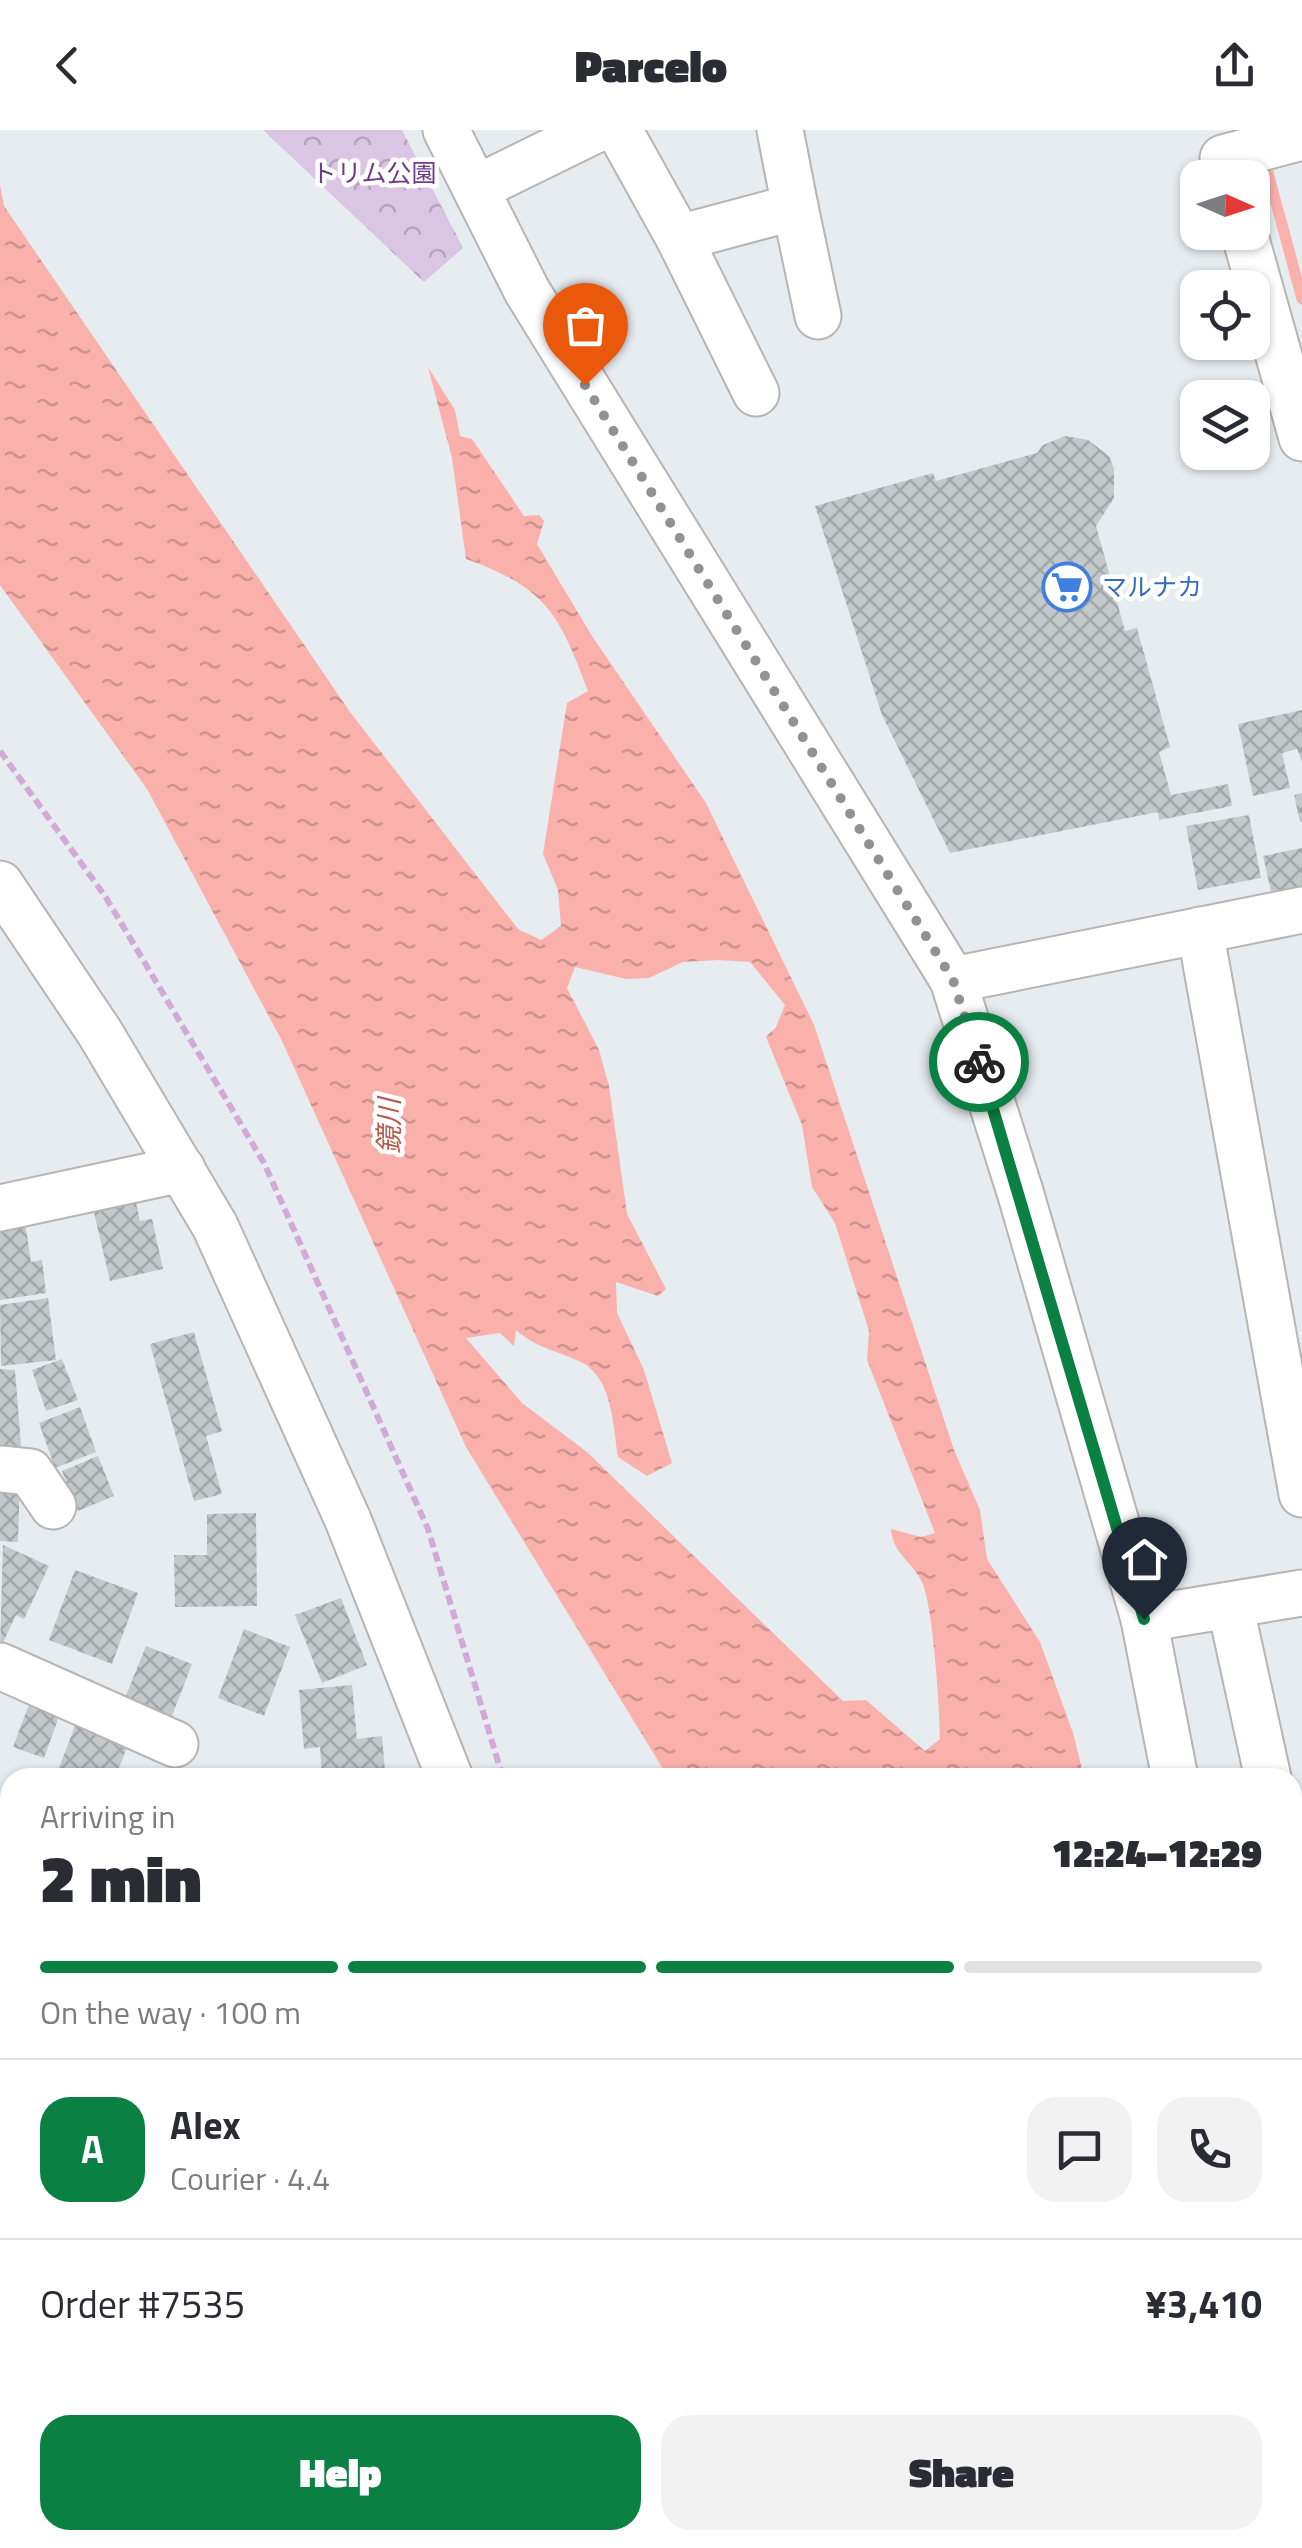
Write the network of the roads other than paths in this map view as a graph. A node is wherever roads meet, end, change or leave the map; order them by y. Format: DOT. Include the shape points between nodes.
graph roads {
  1 [pos="446,130"];
  2 [pos="594,130"];
  3 [pos="619,130"];
  4 [pos="780,130"];
  5 [pos="476,188"];
  6 [pos="795,206"];
  7 [pos="679,238"];
  8 [pos="1249,250"];
  9 [pos="818,316"];
  10 [pos="756,392"];
  11 [pos="1302,438"];
  12 [pos="0,884"];
  13 [pos="1302,910"];
  14 [pos="1200,930"];
  15 [pos="953,980"];
  16 [pos="182,1169"];
  17 [pos="0,1208"];
  18 [pos="0,1469"];
  19 [pos="1302,1494"];
  20 [pos="53,1506"];
  21 [pos="1302,1593"];
  22 [pos="1230,1605"];
  23 [pos="1144,1619"];
  24 [pos="0,1666"];
  25 [pos="175,1744"];
  26 [pos="446,1768"];
  27 [pos="1173,1768"];
  28 [pos="1266,1768"];
  1 -- 5 [label="street"];
  2 -- 5 [label="street"];
  3 -- 7 [label="street"];
  4 -- 6 [label="street"];
  5 -- 15 [label="street" via="527,291"];
  6 -- 7 [label="street"];
  6 -- 9 [label="street"];
  7 -- 10 [label="street"];
  8 -- 11 [label="street"];
  12 -- 16 [label="street"];
  13 -- 14 [label="street"];
  14 -- 15 [label="street"];
  14 -- 19 [label="street"];
  15 -- 23 [label="street"];
  16 -- 17 [label="street"];
  16 -- 26 [label="street" via="216,1226 348,1520"];
  18 -- 20 [label="street" via="30,1472"];
  21 -- 22 [label="street"];
  22 -- 23 [label="street"];
  22 -- 28 [label="street"];
  23 -- 27 [label="street"];
  24 -- 25 [label="street"];
}
